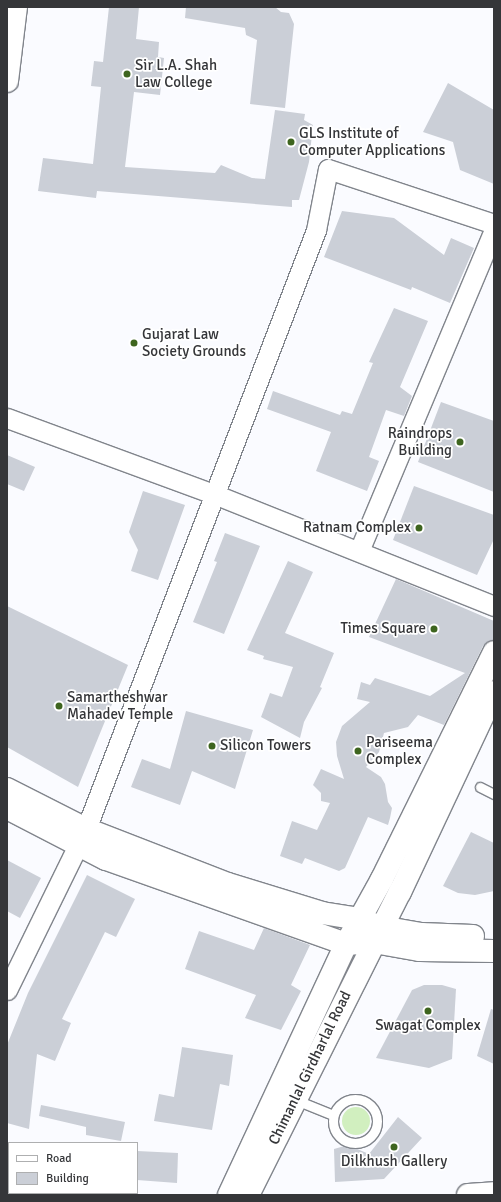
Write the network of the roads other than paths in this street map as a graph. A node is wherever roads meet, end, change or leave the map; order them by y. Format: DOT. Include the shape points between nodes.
graph roads {
  1 [pos="16,7"];
  2 [pos="7,81"];
  3 [pos="494,224"];
  4 [pos="494,230"];
  5 [pos="7,418"];
  6 [pos="214,494"];
  7 [pos="359,552"];
  8 [pos="494,606"];
  9 [pos="494,652"];
  10 [pos="494,692"];
  11 [pos="480,787"];
  12 [pos="7,789"];
  13 [pos="494,794"];
  14 [pos="7,808"];
  15 [pos="82,836"];
  16 [pos="359,918"];
  17 [pos="377,935"];
  18 [pos="494,936"];
  19 [pos="346,944"];
  20 [pos="494,951"];
  21 [pos="7,990"];
  22 [pos="294,1099"];
  23 [pos="333,1115"];
  24 [pos="494,1193"];
  25 [pos="229,1195"];
  26 [pos="248,1195"];
  27 [pos="468,1195"];
  1 -- 2 [label="main road"];
  3 -- 6 [label="street" via="328,169 316,230"];
  4 -- 7 [label="street"];
  5 -- 6 [label="street"];
  6 -- 7 [label="street"];
  6 -- 15 [label="street"];
  7 -- 8 [label="street"];
  9 -- 16 [label="main road" via="382,879"];
  10 -- 17 [label="main road, Chimanlal Girdharlal Road"];
  11 -- 13 [label="lane"];
  12 -- 15 [label="main road"];
  14 -- 15 [label="main road"];
  15 -- 16 [label="main road" via="322,913"];
  15 -- 19 [label="main road" via="106,859"];
  15 -- 21 [label="street"];
  16 -- 17 [label="main road"];
  16 -- 19 [label="main road, Chimanlal Girdharlal Road"];
  17 -- 18 [label="main road"];
  17 -- 19 [label="main road"];
  17 -- 20 [label="main road" via="420,950"];
  17 -- 22 [label="main road, Chimanlal Girdharlal Road"];
  19 -- 25 [label="main road, Chimanlal Girdharlal Road"];
  22 -- 23 [label="lane"];
  22 -- 26 [label="main road, Chimanlal Girdharlal Road"];
  23 -- 23 [label="lane" via="337,1134 348,1142 366,1140 377,1124 373,1109 359,1099 342,1103"];
  24 -- 27 [label="main road"];
}
